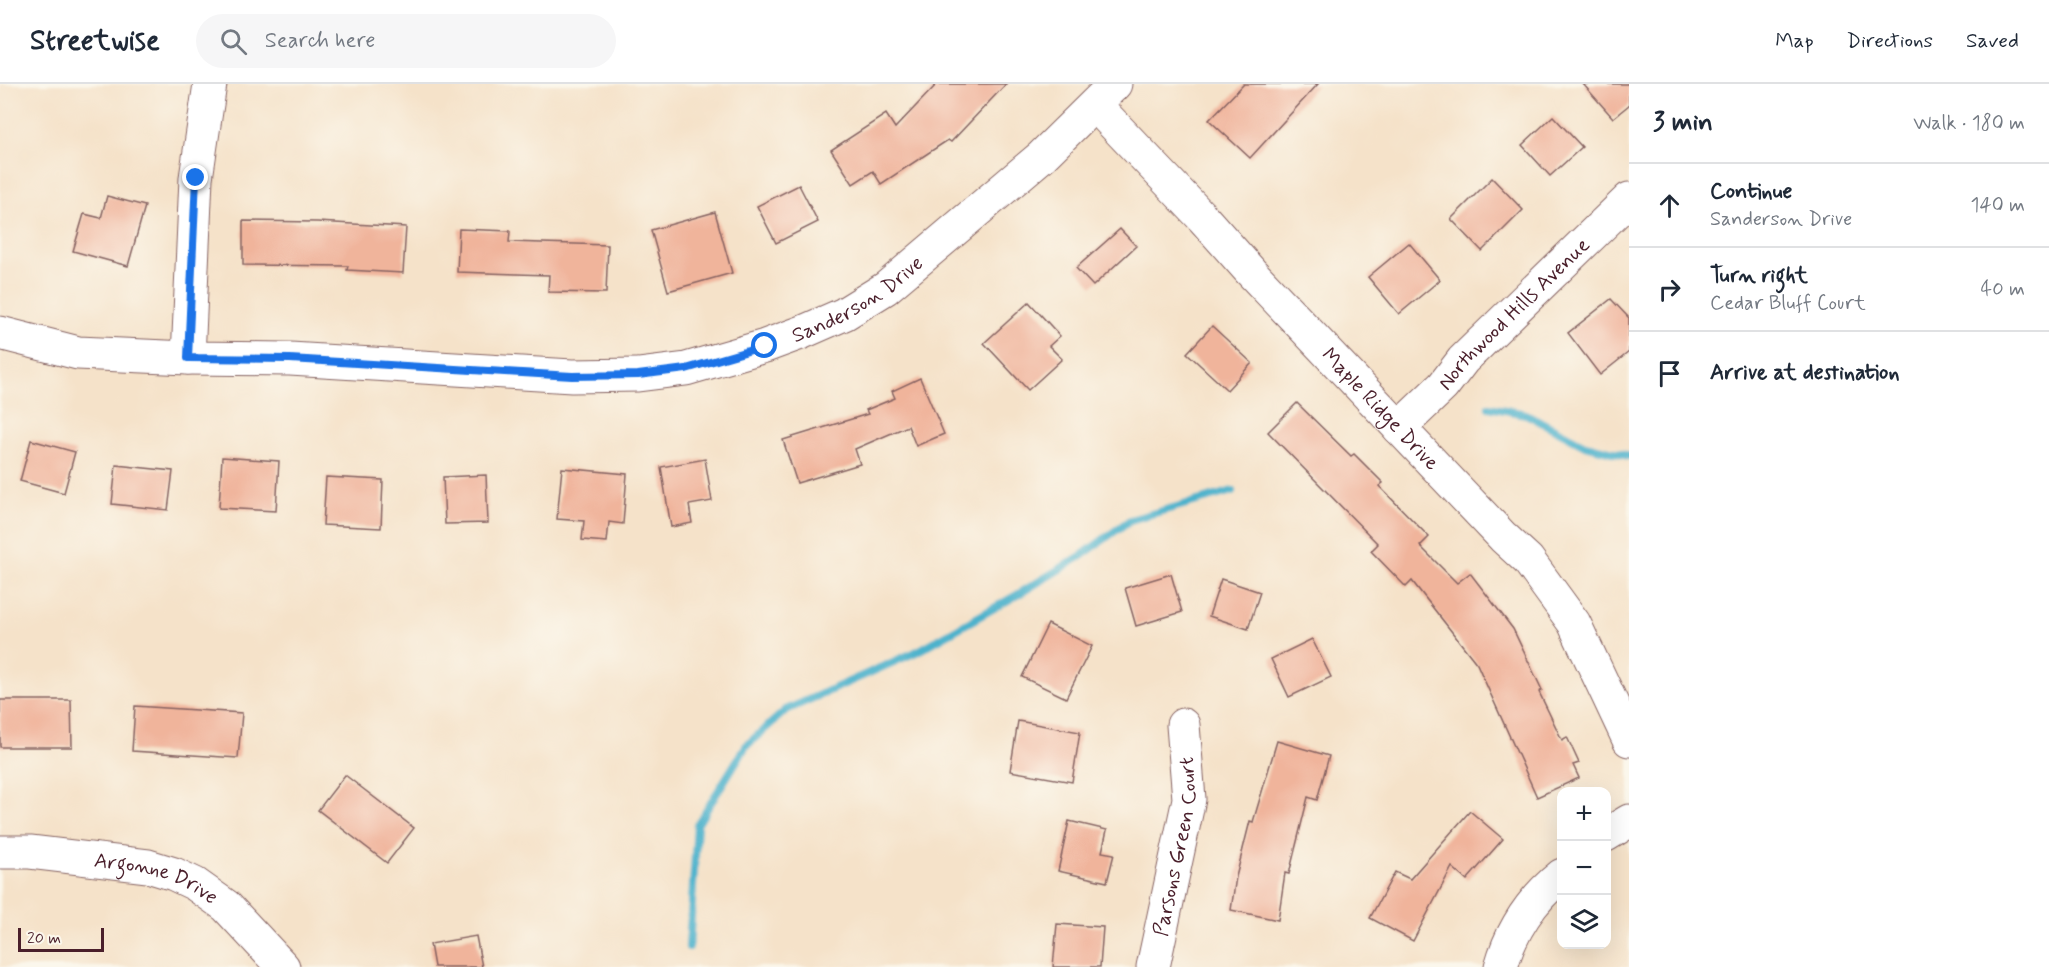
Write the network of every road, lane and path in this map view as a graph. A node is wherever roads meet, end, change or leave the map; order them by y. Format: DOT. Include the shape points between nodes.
graph roads {
  1 [pos="210,84"];
  2 [pos="1105,94"];
  3 [pos="1629,199"];
  4 [pos="0,333"];
  5 [pos="188,358"];
  6 [pos="1399,428"];
  7 [pos="1183,724"];
  8 [pos="1629,741"];
  9 [pos="1629,821"];
  10 [pos="1611,832"];
  11 [pos="0,852"];
  12 [pos="1557,879"];
  13 [pos="283,967"];
  14 [pos="1153,967"];
  15 [pos="1501,967"];
  1 -- 5 [label="street" via="196,178"];
  2 -- 5 [label="street, Sanderson Drive" via="1042,156 886,288 844,314 803,332 686,369 638,375 572,376 290,359"];
  2 -- 6 [label="street, Maple Ridge Drive"];
  3 -- 6 [label="street, Northwood Hills Avenue" via="1463,360 1443,386"];
  4 -- 5 [label="street, Sanderson Drive" via="78,353"];
  6 -- 8 [label="street, Maple Ridge Drive" via="1528,560 1574,623"];
  7 -- 14 [label="street, Parsons Green Court" via="1189,799"];
  9 -- 10 [label="street"];
  11 -- 13 [label="street, Argonne Drive" via="148,866 174,874 226,906"];
  12 -- 15 [label="street" via="1523,917"];
}
